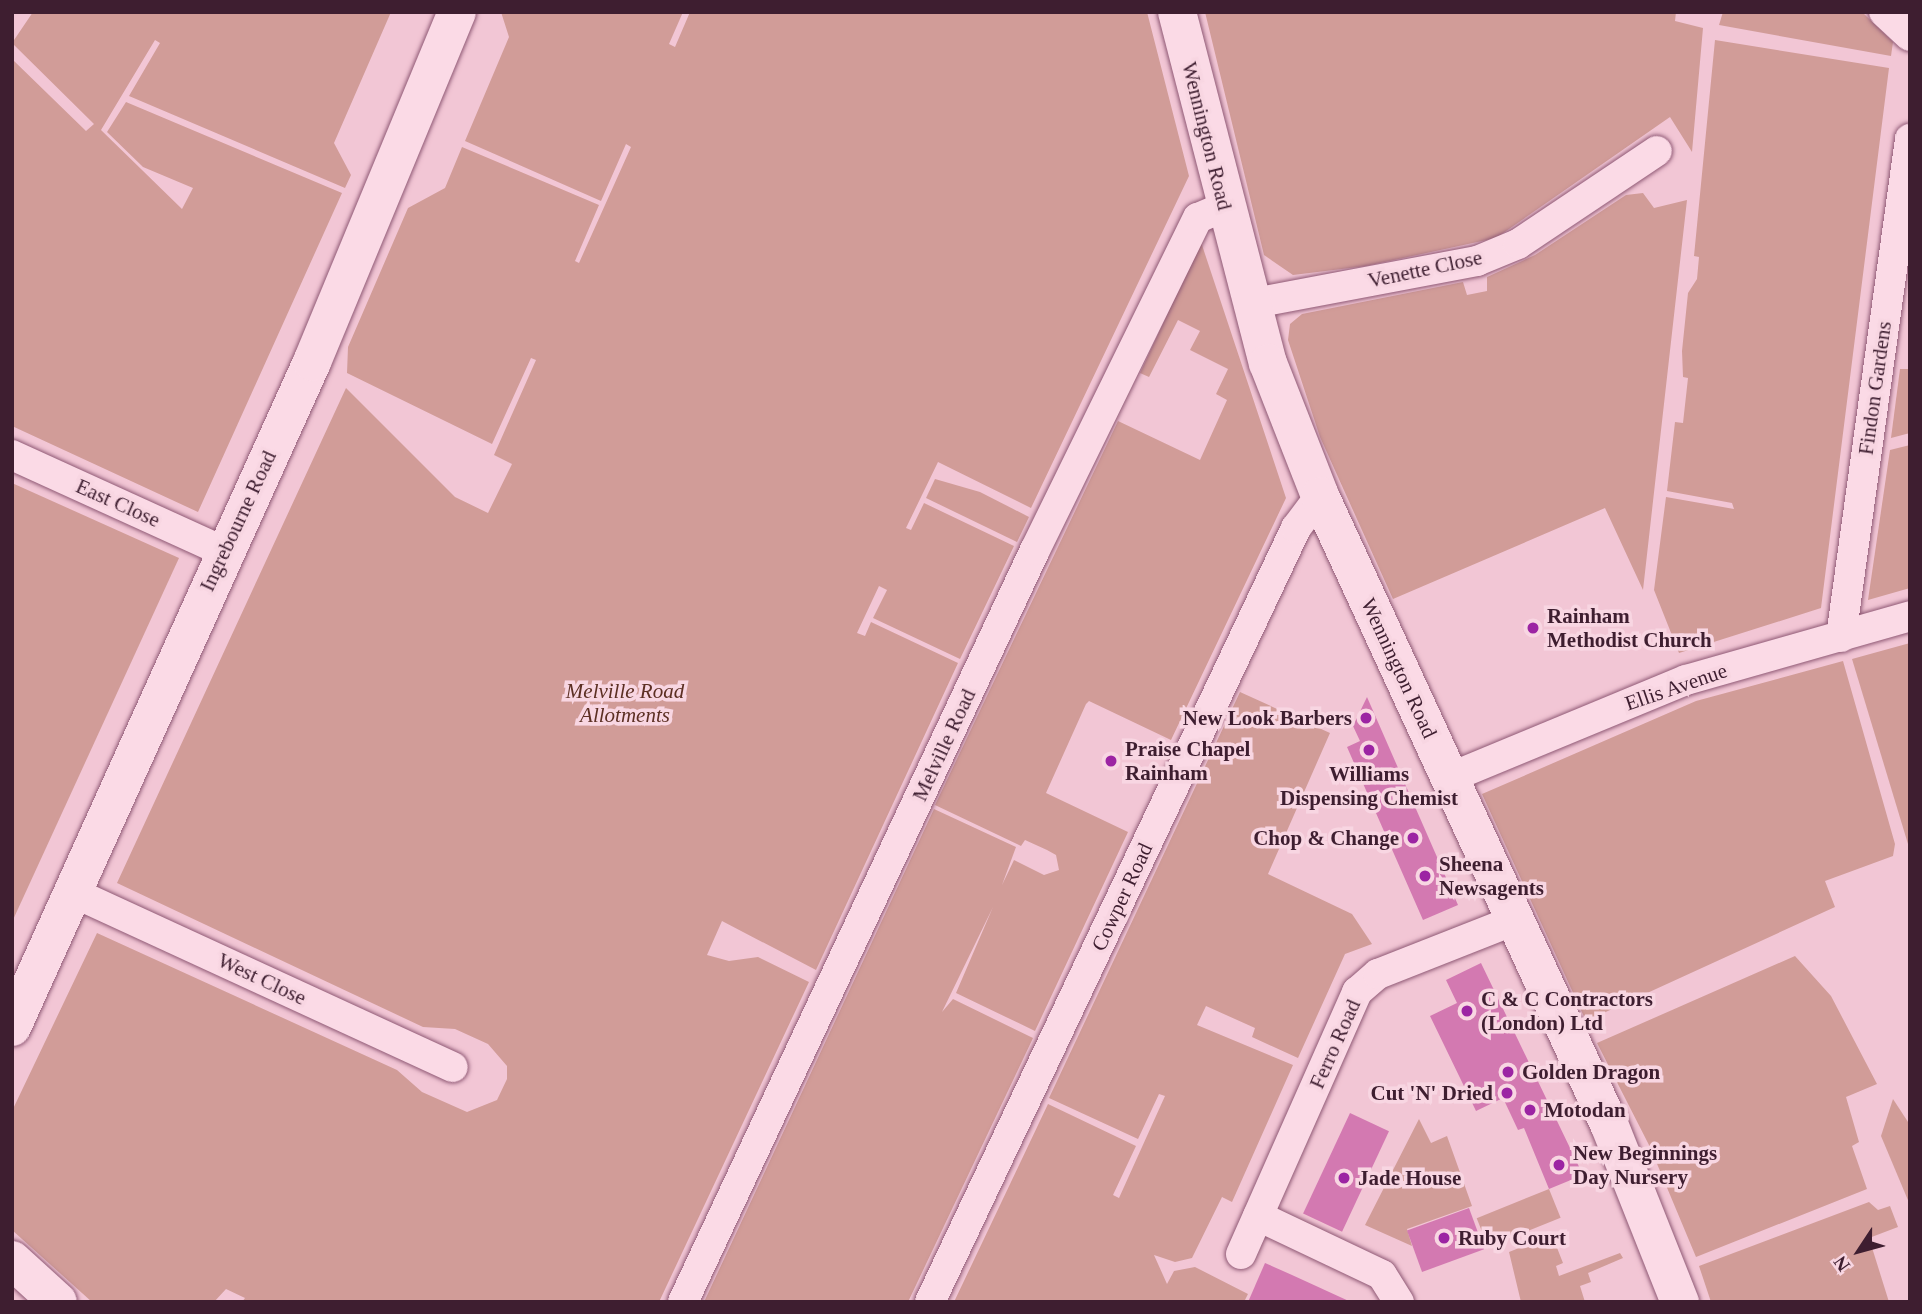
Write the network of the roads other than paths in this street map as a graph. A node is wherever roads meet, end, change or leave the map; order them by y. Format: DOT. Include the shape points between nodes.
graph roads {
  1 [pos="457,12"];
  2 [pos="1177,12"];
  3 [pos="1884,12"];
  4 [pos="1910,36"];
  5 [pos="1910,139"];
  6 [pos="1657,151"];
  7 [pos="1224,207"];
  8 [pos="1249,304"];
  9 [pos="12,455"];
  10 [pos="1320,496"];
  11 [pos="223,551"];
  12 [pos="1910,617"];
  13 [pos="1841,637"];
  14 [pos="1449,778"];
  15 [pos="72,892"];
  16 [pos="1514,920"];
  17 [pos="12,1027"];
  18 [pos="453,1067"];
  19 [pos="1258,1216"];
  20 [pos="1241,1254"];
  21 [pos="12,1260"];
  22 [pos="58,1302"];
  23 [pos="683,1302"];
  24 [pos="930,1302"];
  25 [pos="1399,1302"];
  26 [pos="1680,1302"];
  1 -- 11 [label="main road, Ingrebourne Road" via="312,362"];
  2 -- 7 [label="main road, Wennington Road"];
  3 -- 4 [label="street"];
  5 -- 13 [label="street, Findon Gardens"];
  6 -- 8 [label="street, Venette Close" via="1518,244 1477,261"];
  7 -- 8 [label="main road, Wennington Road"];
  7 -- 23 [label="street, Melville Road" via="1198,218 1035,550"];
  8 -- 10 [label="main road, Wennington Road"];
  9 -- 11 [label="street, East Close"];
  10 -- 14 [label="main road, Wennington Road"];
  10 -- 24 [label="street, Cowper Road" via="1296,528"];
  11 -- 15 [label="main road, Ingrebourne Road"];
  12 -- 13 [label="street, Ellis Avenue"];
  13 -- 14 [label="street, Ellis Avenue" via="1686,680"];
  14 -- 16 [label="main road, Wennington Road"];
  15 -- 17 [label="main road, Ingrebourne Road"];
  15 -- 18 [label="street, West Close"];
  16 -- 19 [label="street, Ferro Road" via="1378,974 1357,992"];
  16 -- 26 [label="main road, Wennington Road" via="1609,1124"];
  19 -- 20 [label="street, Ferro Road"];
  19 -- 25 [label="street" via="1382,1275"];
  21 -- 22 [label="main road"];
}
